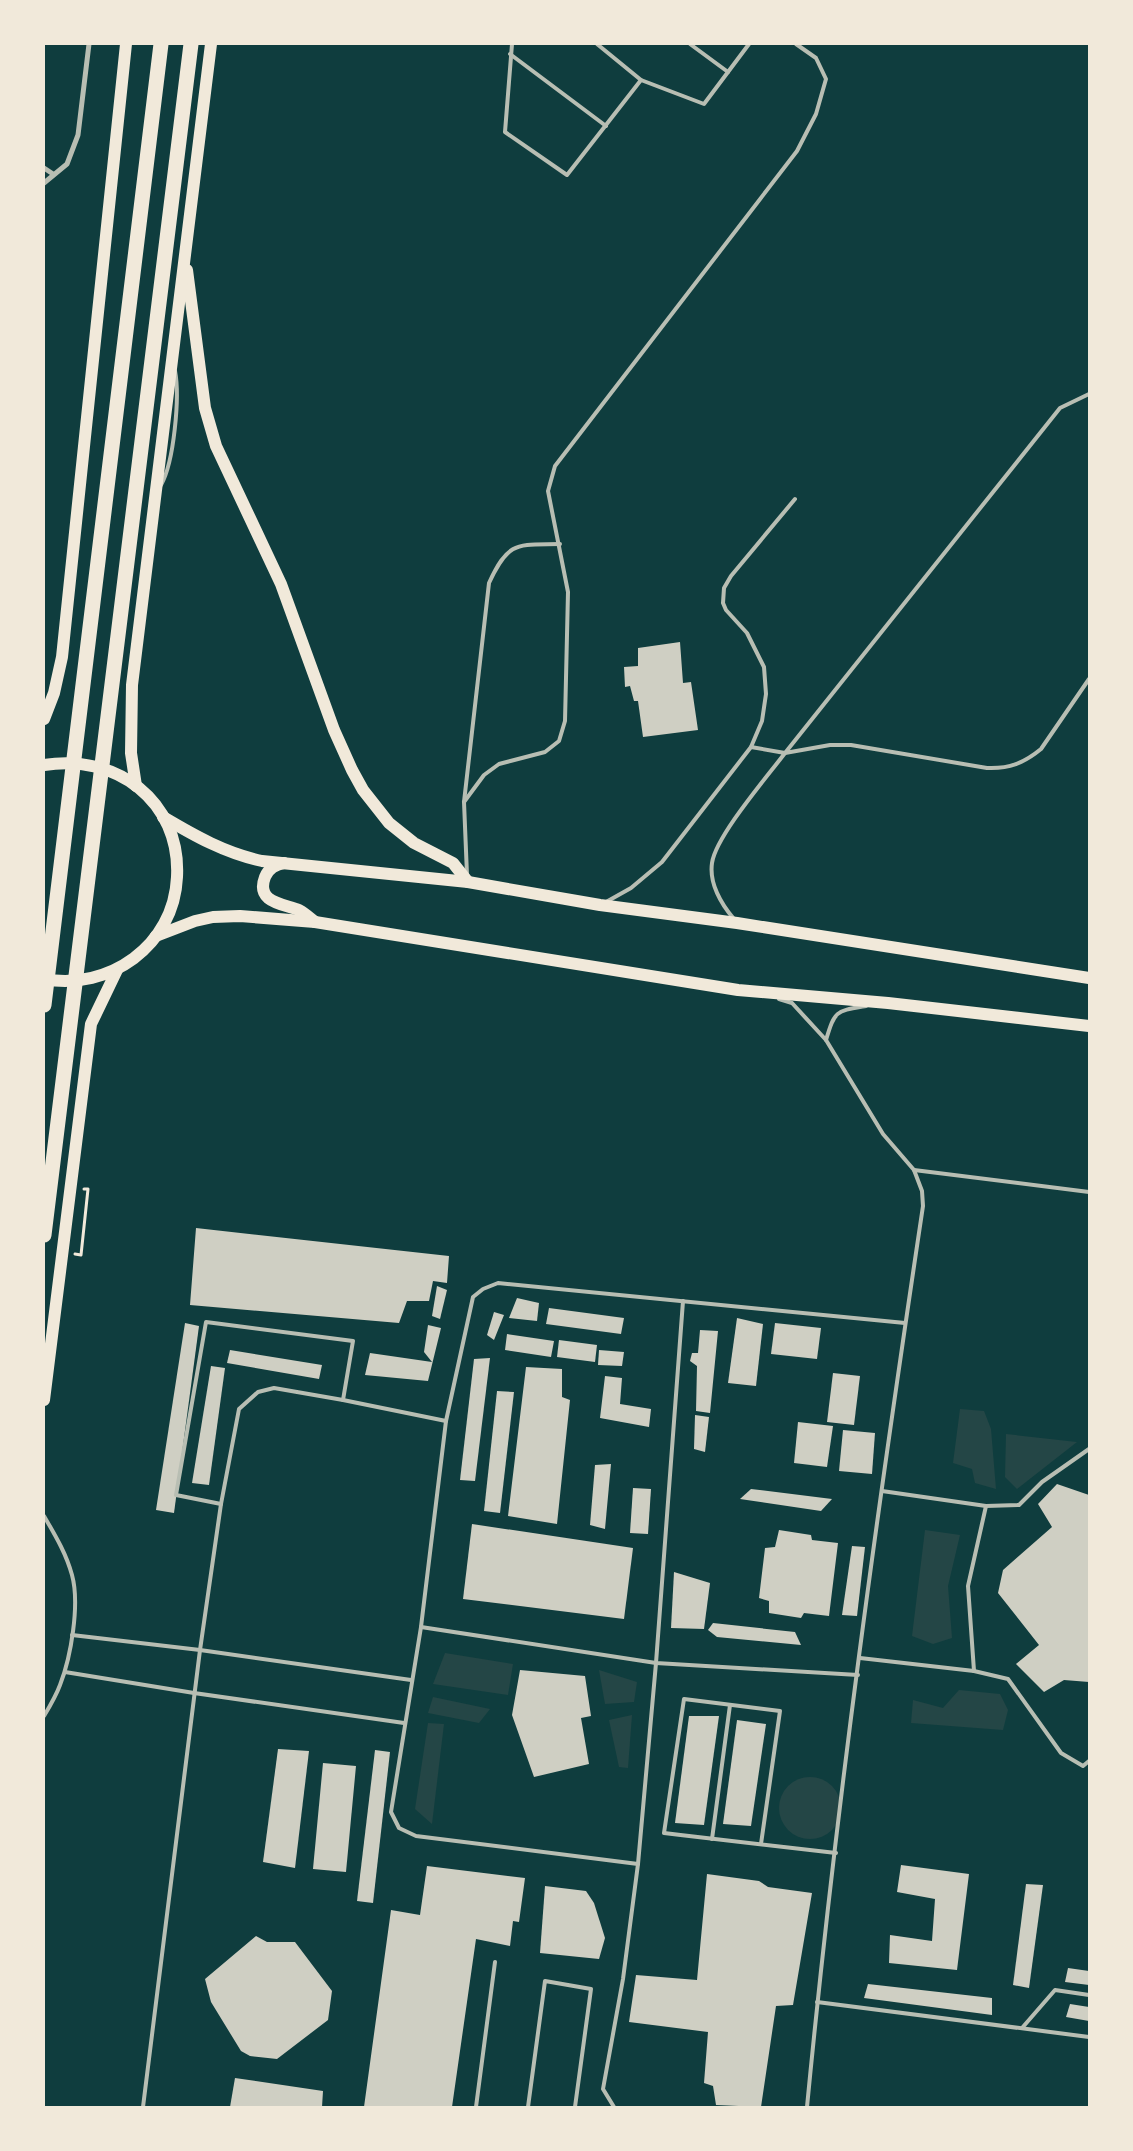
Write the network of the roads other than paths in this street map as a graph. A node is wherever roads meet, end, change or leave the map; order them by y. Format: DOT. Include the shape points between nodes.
graph roads {
  1 [pos="89,44"];
  2 [pos="126,44"];
  3 [pos="161,44"];
  4 [pos="190,44"];
  5 [pos="211,44"];
  6 [pos="512,44"];
  7 [pos="596,44"];
  8 [pos="690,44"];
  9 [pos="749,44"];
  10 [pos="796,44"];
  11 [pos="510,54"];
  12 [pos="728,72"];
  13 [pos="641,80"];
  14 [pos="606,126"];
  15 [pos="44,168"];
  16 [pos="52,174"];
  17 [pos="44,183"];
  18 [pos="184,259"];
  19 [pos="1089,394"];
  20 [pos="795,499"];
  21 [pos="560,544"];
  22 [pos="1089,679"];
  23 [pos="44,719"];
  24 [pos="751,747"];
  25 [pos="784,754"];
  26 [pos="44,765"];
  27 [pos="136,786"];
  28 [pos="464,802"];
  29 [pos="163,817"];
  30 [pos="286,863"];
  31 [pos="468,882"];
  32 [pos="600,905"];
  33 [pos="315,922"];
  34 [pos="737,923"];
  35 [pos="156,936"];
  36 [pos="117,970"];
  37 [pos="1089,978"];
  38 [pos="44,979"];
  39 [pos="758,992"];
  40 [pos="888,1003"];
  41 [pos="44,1005"];
  42 [pos="1089,1026"];
  43 [pos="826,1040"];
  44 [pos="914,1170"];
  45 [pos="1089,1192"];
  46 [pos="44,1235"];
  47 [pos="683,1301"];
  48 [pos="905,1323"];
  49 [pos="44,1400"];
  50 [pos="343,1400"];
  51 [pos="446,1420"];
  52 [pos="1089,1449"];
  53 [pos="882,1491"];
  54 [pos="221,1504"];
  55 [pos="986,1506"];
  56 [pos="44,1516"];
  57 [pos="421,1627"];
  58 [pos="72,1635"];
  59 [pos="200,1650"];
  60 [pos="860,1658"];
  61 [pos="656,1662"];
  62 [pos="974,1671"];
  63 [pos="65,1672"];
  64 [pos="858,1675"];
  65 [pos="411,1680"];
  66 [pos="194,1693"];
  67 [pos="730,1705"];
  68 [pos="44,1716"];
  69 [pos="404,1722"];
  70 [pos="1089,1761"];
  71 [pos="712,1839"];
  72 [pos="761,1844"];
  73 [pos="836,1853"];
  74 [pos="638,1864"];
  75 [pos="495,1962"];
  76 [pos="1089,1995"];
  77 [pos="817,2002"];
  78 [pos="1022,2028"];
  79 [pos="1089,2037"];
  80 [pos="143,2107"];
  81 [pos="476,2107"];
  82 [pos="528,2107"];
  83 [pos="576,2107"];
  84 [pos="614,2107"];
  85 [pos="807,2107"];
  1 -- 16 [label="street" via="78,135 67,164"];
  2 -- 23 [label="main road" via="62,657"];
  3 -- 41 [label="highway"];
  4 -- 46 [label="highway"];
  5 -- 18 [label="main road"];
  6 -- 11 [label="lane"];
  7 -- 13 [label="lane"];
  8 -- 12 [label="lane"];
  9 -- 12 [label="lane"];
  10 -- 21 [label="lane" via="816,58 826,79 816,114 797,151 555,466 548,491"];
  11 -- 14 [label="lane"];
  11 -- 14 [label="lane" via="505,132 567,175"];
  12 -- 13 [label="lane" via="704,104"];
  13 -- 14 [label="lane"];
  15 -- 16 [label="street"];
  16 -- 17 [label="street"];
  18 -- 27 [label="main road" via="132,685 131,753"];
  18 -- 31 [label="main road" via="206,408 216,446 282,584 334,730 352,770 389,823 414,843 453,863"];
  19 -- 25 [label="lane" via="1060,408"];
  20 -- 24 [label="lane" via="724,588 726,610 747,633 764,666 766,694 762,721"];
  21 -- 28 [label="lane" via="515,546 499,561 489,583"];
  21 -- 28 [label="lane" via="568,592 565,721 558,741 545,752 499,764 484,774"];
  22 -- 25 [label="lane" via="1041,749 1010,767 987,768 851,745 830,745"];
  24 -- 25 [label="lane"];
  24 -- 32 [label="lane" via="662,862 631,888"];
  25 -- 34 [label="lane" via="720,841 712,863 716,892"];
  26 -- 27 [label="main road" via="80,762 119,774"];
  27 -- 29 [label="main road"];
  28 -- 31 [label="lane"];
  29 -- 30 [label="main road" via="210,844 239,856"];
  29 -- 35 [label="main road" via="172,836 177,878 167,918"];
  30 -- 31 [label="main road"];
  30 -- 33 [label="main road" via="274,866 265,876 267,896 276,904 300,911"];
  31 -- 32 [label="main road"];
  32 -- 34 [label="main road"];
  33 -- 35 [label="main road" via="213,917"];
  33 -- 39 [label="main road"];
  34 -- 37 [label="main road"];
  35 -- 36 [label="main road" via="139,956"];
  36 -- 38 [label="main road" via="78,982"];
  36 -- 49 [label="main road" via="91,1024"];
  39 -- 40 [label="main road"];
  39 -- 43 [label="lane" via="792,1004"];
  40 -- 42 [label="main road"];
  40 -- 43 [label="lane" via="841,1010 832,1019"];
  43 -- 44 [label="lane" via="883,1134"];
  44 -- 45 [label="lane"];
  44 -- 48 [label="lane" via="922,1191 923,1206"];
  47 -- 48 [label="lane"];
  47 -- 51 [label="lane" via="498,1283 483,1289 473,1297"];
  47 -- 61 [label="lane"];
  48 -- 53 [label="lane"];
  50 -- 51 [label="lane"];
  50 -- 54 [label="lane" via="274,1388 258,1392 239,1409"];
  50 -- 54 [label="lane" via="353,1340 206,1322 176,1496"];
  51 -- 57 [label="lane"];
  52 -- 55 [label="lane" via="1042,1482 1019,1506"];
  53 -- 55 [label="lane"];
  53 -- 60 [label="lane"];
  54 -- 59 [label="lane"];
  55 -- 62 [label="lane" via="968,1586"];
  56 -- 58 [label="lane" via="64,1552 73,1577"];
  57 -- 61 [label="lane"];
  57 -- 65 [label="lane"];
  58 -- 59 [label="lane"];
  58 -- 63 [label="lane"];
  59 -- 65 [label="lane"];
  59 -- 66 [label="lane"];
  60 -- 62 [label="lane"];
  60 -- 64 [label="lane"];
  61 -- 64 [label="lane"];
  61 -- 74 [label="lane"];
  62 -- 70 [label="lane" via="1008,1679 1061,1754 1083,1766"];
  63 -- 66 [label="lane"];
  63 -- 68 [label="lane"];
  64 -- 73 [label="lane"];
  65 -- 69 [label="lane"];
  66 -- 69 [label="lane"];
  66 -- 80 [label="lane"];
  67 -- 71 [label="lane"];
  67 -- 71 [label="lane" via="684,1699 664,1833"];
  67 -- 72 [label="lane" via="780,1711"];
  69 -- 74 [label="lane" via="391,1812 399,1828 416,1836"];
  71 -- 72 [label="lane"];
  72 -- 73 [label="lane"];
  73 -- 77 [label="lane"];
  74 -- 84 [label="lane" via="623,1979 603,2089"];
  75 -- 81 [label="lane"];
  76 -- 78 [label="lane" via="1055,1990"];
  77 -- 78 [label="lane"];
  77 -- 85 [label="lane"];
  78 -- 79 [label="lane"];
  82 -- 83 [label="lane" via="545,1981 591,1988"];
}
